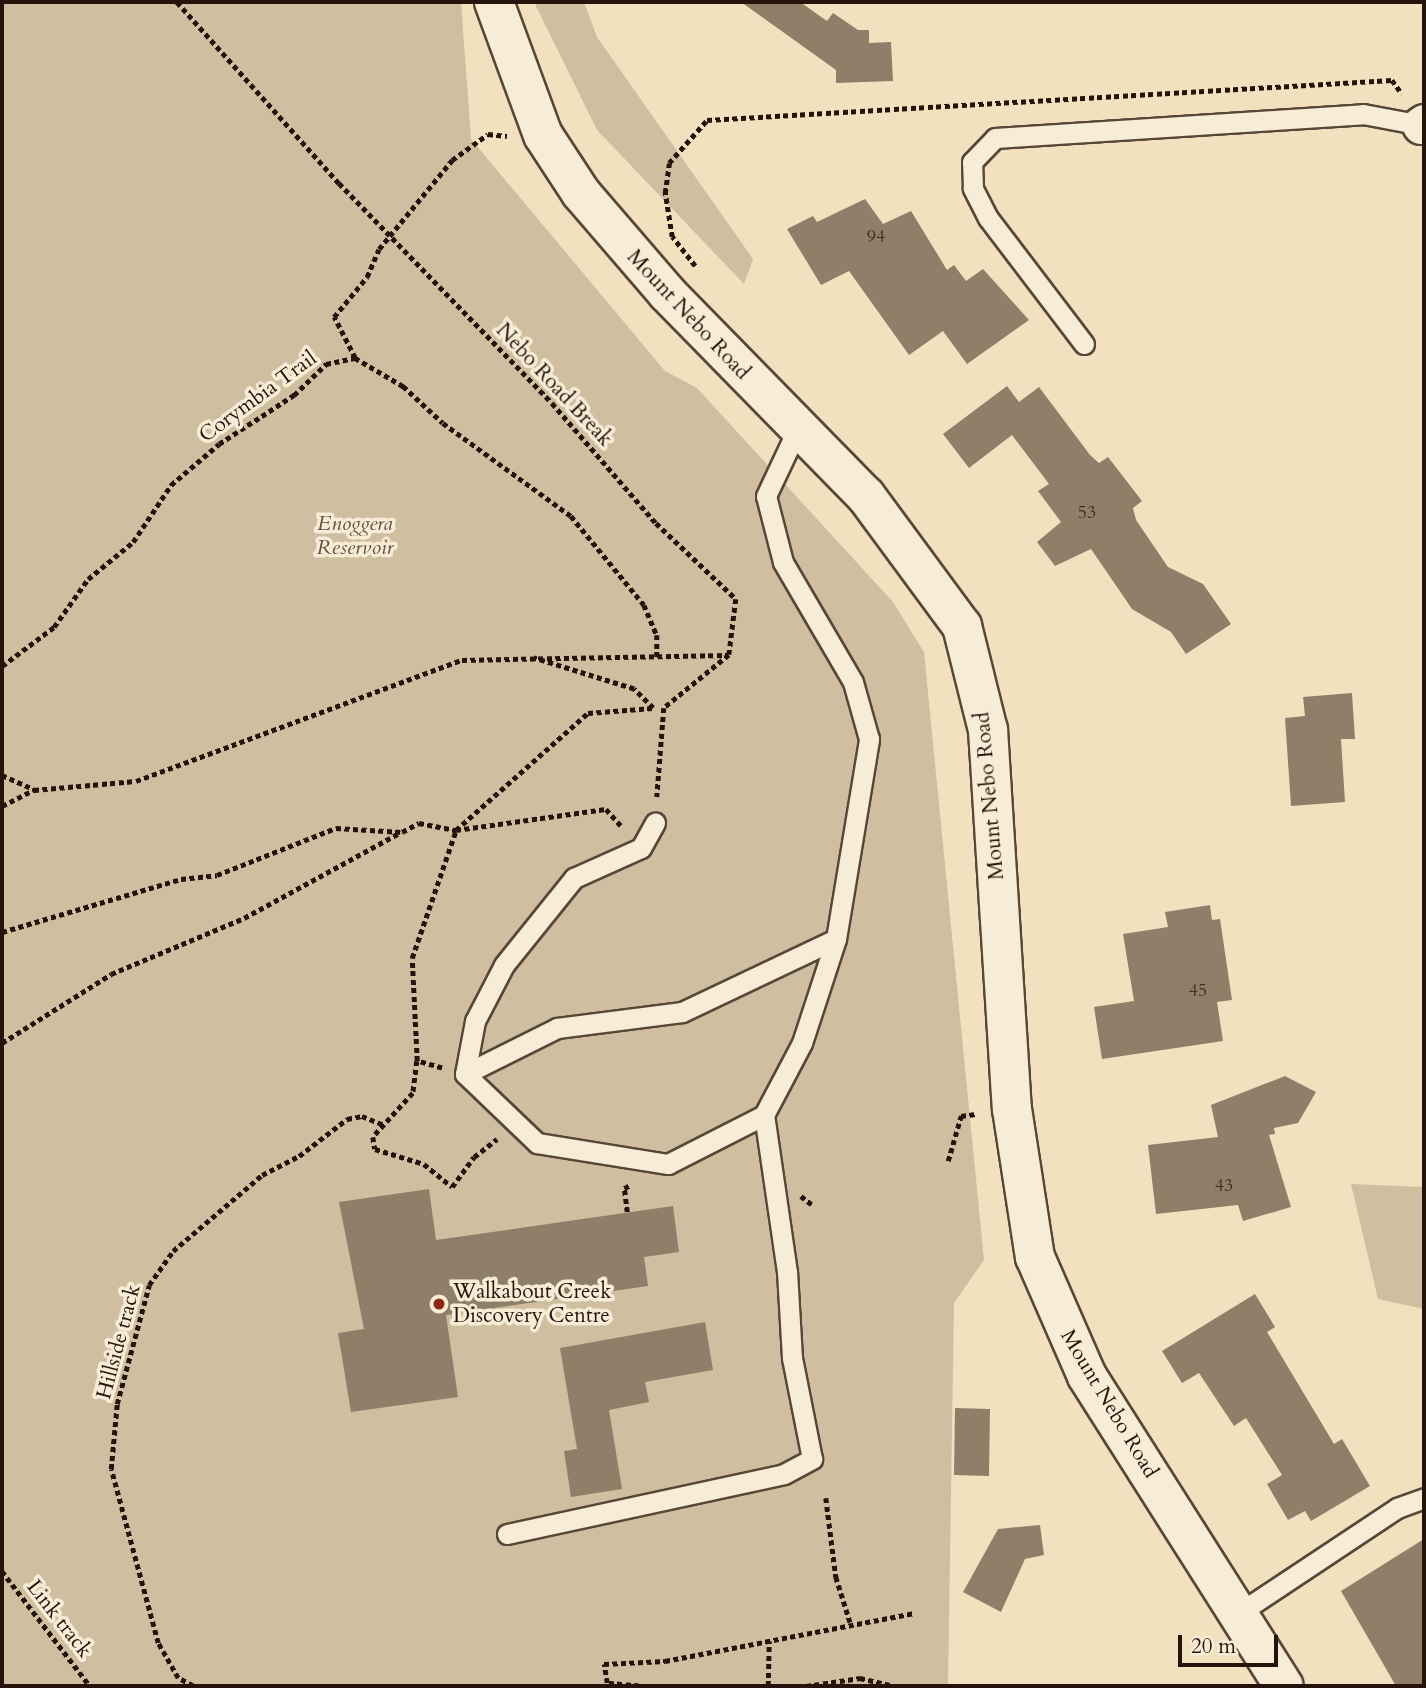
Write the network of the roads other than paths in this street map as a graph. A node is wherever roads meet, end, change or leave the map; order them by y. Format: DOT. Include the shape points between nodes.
graph roads {
  1 [pos="494,2"];
  2 [pos="1423,124"];
  3 [pos="1084,344"];
  4 [pos="798,428"];
  5 [pos="655,823"];
  6 [pos="836,939"];
  7 [pos="465,1074"];
  8 [pos="764,1115"];
  9 [pos="1424,1498"];
  10 [pos="507,1534"];
  11 [pos="1239,1613"];
  12 [pos="1284,1686"];
  1 -- 4 [label="main road, Mount Nebo Road" via="543,135 580,193 638,263"];
  2 -- 3 [label="lane" via="1363,114 995,138 972,162 972,188 988,218"];
  4 -- 6 [label="lane" via="766,496 783,562 853,682 869,739"];
  4 -- 11 [label="main road, Mount Nebo Road" via="866,496 962,626 988,730 1012,1109 1035,1257 1087,1376"];
  5 -- 7 [label="lane" via="641,848 574,878 504,965 475,1021"];
  6 -- 7 [label="lane" via="682,1012 557,1028"];
  6 -- 8 [label="lane" via="802,1043"];
  7 -- 8 [label="lane" via="537,1143 668,1164"];
  8 -- 10 [label="lane" via="792,1357 813,1459 784,1474"];
  9 -- 11 [label="lane" via="1397,1508"];
  11 -- 12 [label="main road, Mount Nebo Road"];
}
